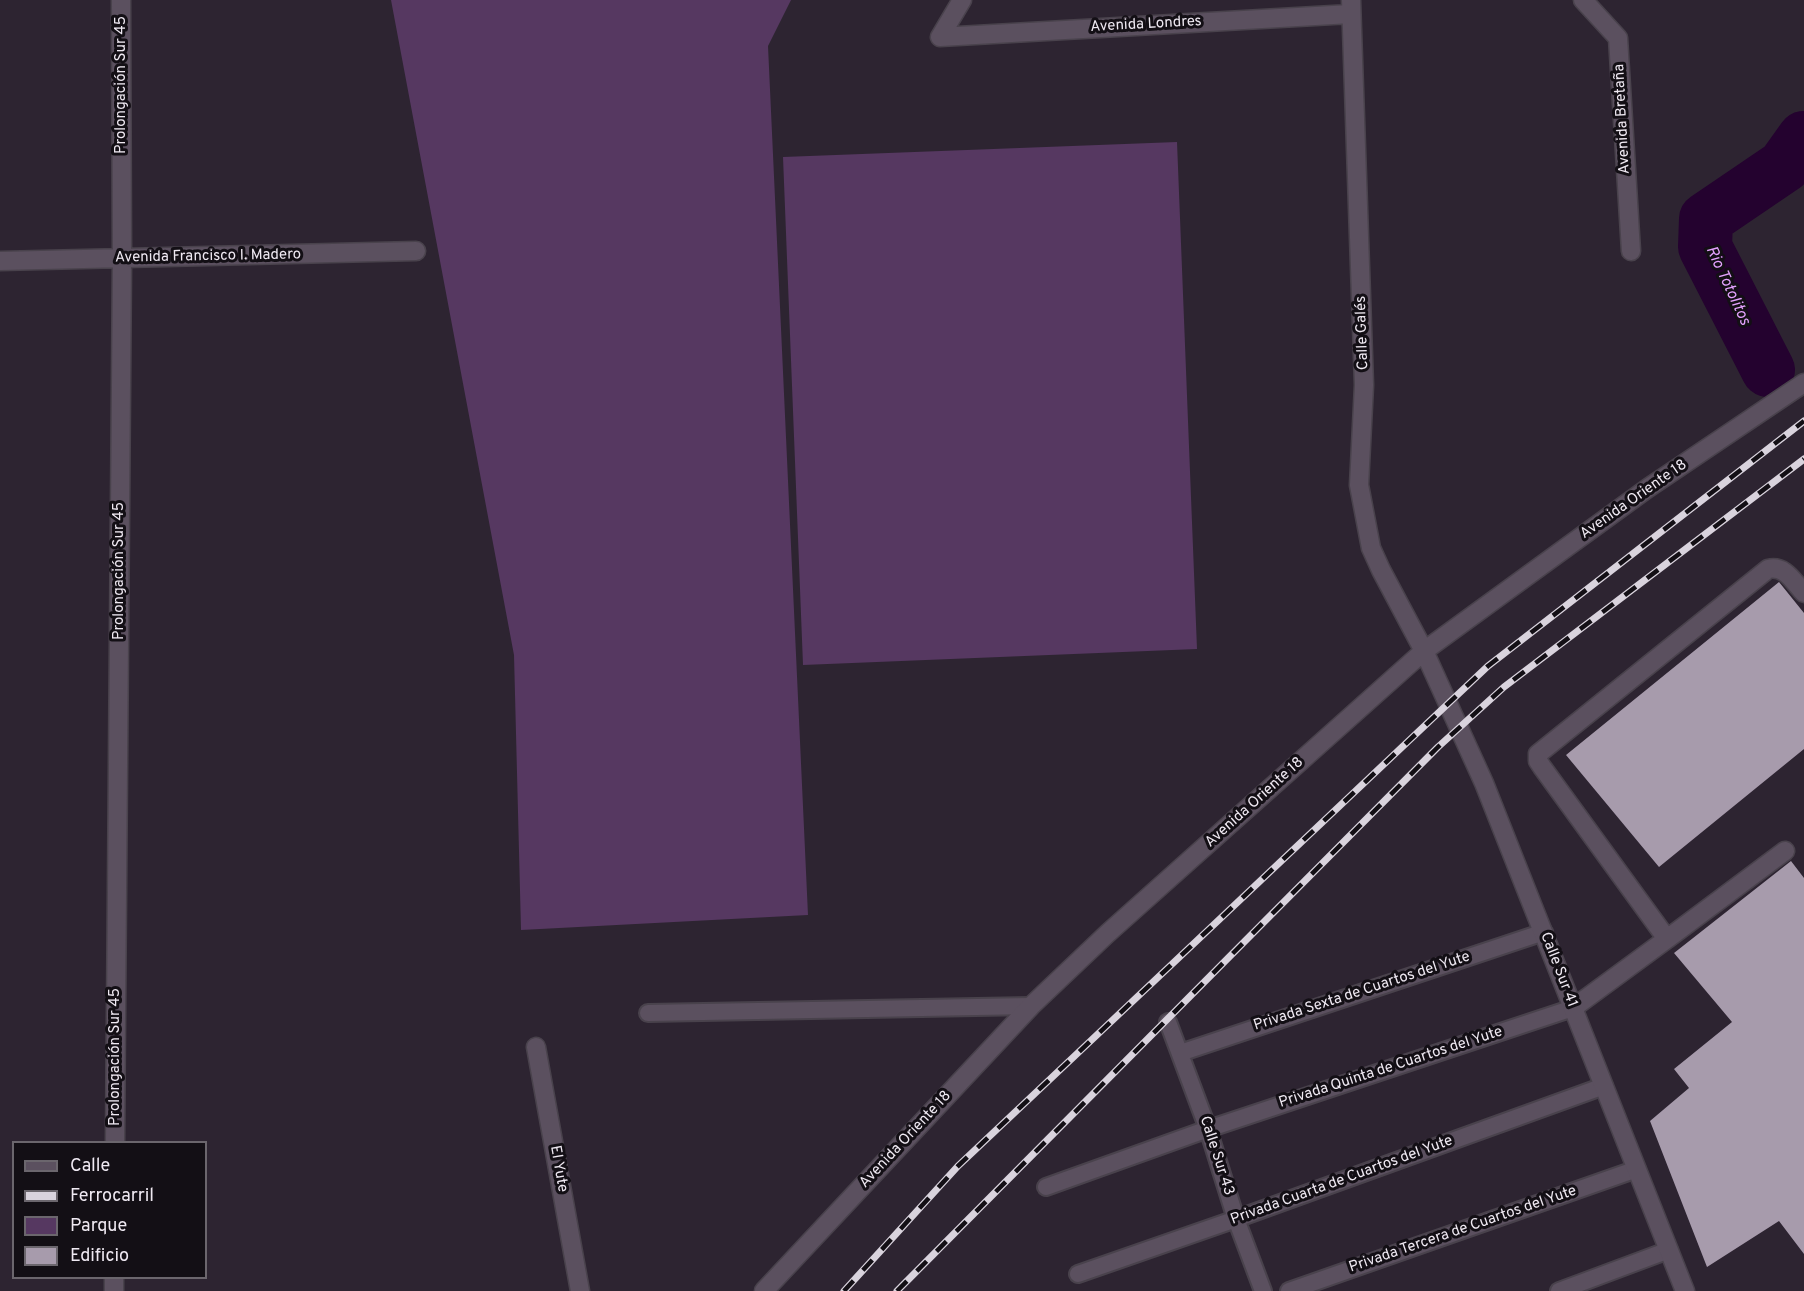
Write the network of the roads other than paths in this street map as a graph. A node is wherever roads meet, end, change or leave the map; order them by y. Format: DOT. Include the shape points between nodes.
graph roads {
  1 [pos="122,0"];
  2 [pos="962,0"];
  3 [pos="1583,0"];
  4 [pos="1351,7"];
  5 [pos="416,251"];
  6 [pos="1631,251"];
  7 [pos="123,259"];
  8 [pos="0,261"];
  9 [pos="1804,383"];
  10 [pos="1804,593"];
  11 [pos="1424,651"];
  12 [pos="1785,852"];
  13 [pos="1544,932"];
  14 [pos="1667,939"];
  15 [pos="1031,1006"];
  16 [pos="1573,1008"];
  17 [pos="648,1013"];
  18 [pos="1168,1022"];
  19 [pos="536,1047"];
  20 [pos="1180,1053"];
  21 [pos="1604,1086"];
  22 [pos="1208,1129"];
  23 [pos="115,1141"];
  24 [pos="1637,1169"];
  25 [pos="1046,1187"];
  26 [pos="1236,1220"];
  27 [pos="1669,1250"];
  28 [pos="1078,1274"];
  29 [pos="580,1291"];
  30 [pos="764,1291"];
  31 [pos="1263,1291"];
  32 [pos="1290,1291"];
  33 [pos="1559,1291"];
  34 [pos="1685,1291"];
  1 -- 7 [label="street, Prolongación Sur 45"];
  2 -- 4 [label="street, Avenida Londres" via="940,37"];
  3 -- 6 [label="street, Avenida Bretaña" via="1618,38"];
  4 -- 11 [label="street, Calle Galés" via="1364,385 1359,485 1371,549"];
  5 -- 7 [label="street, Avenida Francisco I. Madero"];
  7 -- 8 [label="street, Avenida Francisco I. Madero"];
  7 -- 23 [label="street, Prolongación Sur 45"];
  9 -- 11 [label="street, Avenida Oriente 18" via="1648,488"];
  10 -- 14 [label="street" via="1784,570 1767,569 1538,754 1538,761"];
  11 -- 13 [label="street, Calle Sur 41" via="1484,783"];
  11 -- 15 [label="street, Avenida Oriente 18"];
  12 -- 14 [label="street"];
  13 -- 16 [label="street, Calle Sur 41"];
  13 -- 20 [label="lane, Privada Sexta de Cuartos del Yute"];
  14 -- 16 [label="street"];
  15 -- 17 [label="lane"];
  15 -- 30 [label="street, Avenida Oriente 18"];
  16 -- 21 [label="street, Calle Sur 41"];
  16 -- 22 [label="lane, Privada Quinta de Cuartos del Yute"];
  18 -- 20 [label="lane, Calle Sur 43"];
  19 -- 29 [label="street, El Yute"];
  20 -- 22 [label="lane, Calle Sur 43"];
  21 -- 24 [label="street, Calle Sur 41"];
  21 -- 26 [label="lane, Privada Cuarta de Cuartos del Yute"];
  22 -- 25 [label="lane, Privada Quinta de Cuartos del Yute"];
  22 -- 26 [label="lane, Calle Sur 43"];
  24 -- 27 [label="street, Calle Sur 41"];
  24 -- 32 [label="lane, Privada Tercera de Cuartos del Yute"];
  26 -- 28 [label="lane, Privada Cuarta de Cuartos del Yute"];
  26 -- 31 [label="lane, Calle Sur 43"];
  27 -- 33 [label="lane"];
  27 -- 34 [label="street, Calle Sur 41"];
}
